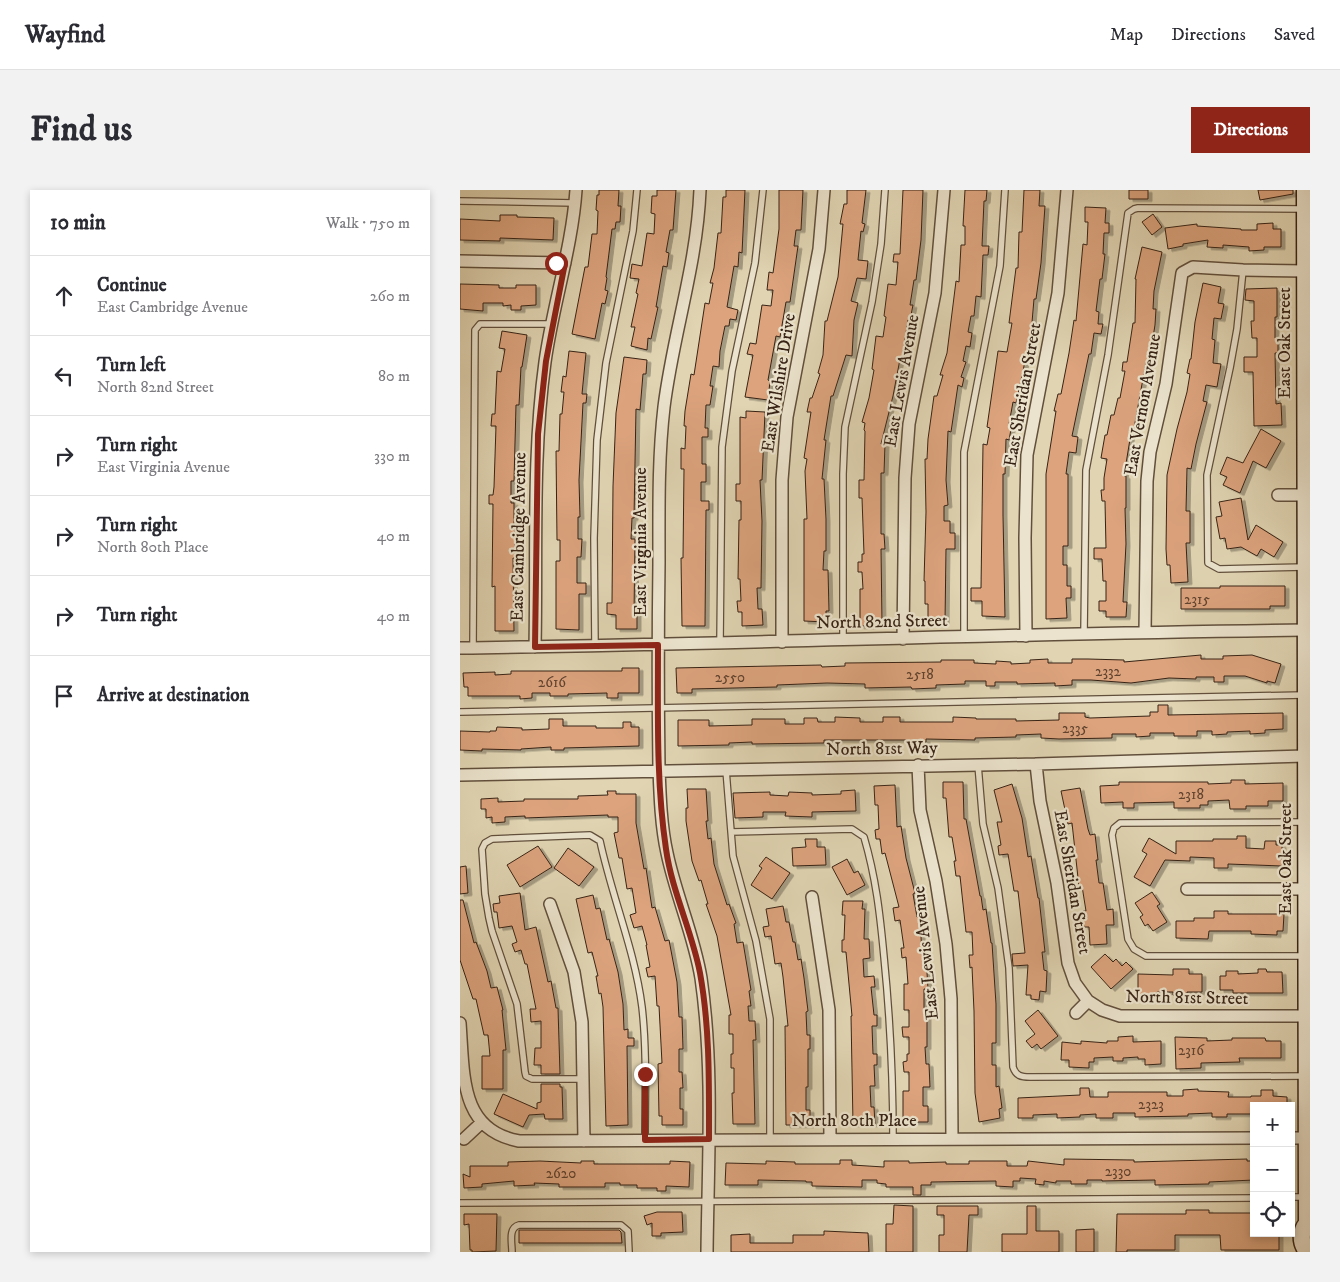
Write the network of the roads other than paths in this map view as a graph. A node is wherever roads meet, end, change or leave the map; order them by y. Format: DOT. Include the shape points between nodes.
graph roads {
  1 [pos="576,190"];
  2 [pos="637,190"];
  3 [pos="700,190"];
  4 [pos="763,190"];
  5 [pos="824,190"];
  6 [pos="885,190"];
  7 [pos="944,190"];
  8 [pos="1005,190"];
  9 [pos="1067,190"];
  10 [pos="1305,190"];
  11 [pos="460,201"];
  12 [pos="575,203"];
  13 [pos="1305,209"];
  14 [pos="460,261"];
  15 [pos="565,263"];
  16 [pos="1243,270"];
  17 [pos="1305,271"];
  18 [pos="553,324"];
  19 [pos="1278,495"];
  20 [pos="1305,495"];
  21 [pos="1305,566"];
  22 [pos="1306,630"];
  23 [pos="1145,632"];
  24 [pos="1084,634"];
  25 [pos="1026,636"];
  26 [pos="964,638"];
  27 [pos="903,639"];
  28 [pos="843,640"];
  29 [pos="782,642"];
  30 [pos="720,643"];
  31 [pos="658,645"];
  32 [pos="595,646"];
  33 [pos="535,647"];
  34 [pos="460,648"];
  35 [pos="473,648"];
  36 [pos="1308,673"];
  37 [pos="1306,695"];
  38 [pos="659,708"];
  39 [pos="460,712"];
  40 [pos="1308,734"];
  41 [pos="1306,756"];
  42 [pos="1036,764"];
  43 [pos="918,765"];
  44 [pos="978,765"];
  45 [pos="726,770"];
  46 [pos="659,771"];
  47 [pos="460,775"];
  48 [pos="1308,791"];
  49 [pos="1306,822"];
  50 [pos="731,832"];
  51 [pos="1187,889"];
  52 [pos="1306,889"];
  53 [pos="812,897"];
  54 [pos="550,904"];
  55 [pos="1306,956"];
  56 [pos="1088,1001"];
  57 [pos="1076,1013"];
  58 [pos="1306,1016"];
  59 [pos="460,1023"];
  60 [pos="1306,1076"];
  61 [pos="583,1079"];
  62 [pos="479,1124"];
  63 [pos="1250,1138"];
  64 [pos="1298,1138"];
  65 [pos="464,1139"];
  66 [pos="709,1139"];
  67 [pos="770,1139"];
  68 [pos="830,1139"];
  69 [pos="893,1139"];
  70 [pos="952,1139"];
  71 [pos="645,1140"];
  72 [pos="584,1141"];
  73 [pos="1299,1197"];
  74 [pos="1250,1198"];
  75 [pos="708,1201"];
  76 [pos="460,1202"];
  77 [pos="1309,1224"];
  78 [pos="1310,1248"];
  79 [pos="512,1252"];
  80 [pos="629,1252"];
  81 [pos="708,1252"];
  82 [pos="1308,1252"];
  1 -- 12 [label="street, East Cambridge Avenue"];
  2 -- 32 [label="lane" via="633,230 606,363 597,440"];
  3 -- 31 [label="street, East Virginia Avenue" via="692,266 672,356 662,426"];
  4 -- 30 [label="lane" via="755,263 732,371 722,447"];
  5 -- 29 [label="street, East Wilshire Drive" via="819,249 787,417 782,480"];
  6 -- 28 [label="lane" via="872,302 845,427"];
  7 -- 27 [label="street, East Lewis Avenue" via="935,293 909,424"];
  8 -- 26 [label="lane" via="1000,266 964,452"];
  9 -- 25 [label="street, East Sheridan Street" via="1058,293 1027,455"];
  10 -- 13 [label="street, East Oak Street"];
  11 -- 12 [label="lane"];
  12 -- 15 [label="street, East Cambridge Avenue"];
  13 -- 17 [label="street, East Oak Street"];
  13 -- 24 [label="lane" via="1138,208 1128,213 1108,355 1086,470"];
  14 -- 15 [label="street"];
  15 -- 18 [label="street, East Cambridge Avenue"];
  16 -- 17 [label="street"];
  16 -- 21 [label="lane" via="1237,329 1207,475 1208,563 1218,569"];
  16 -- 23 [label="street, East Vernon Avenue" via="1193,267 1182,273 1166,384 1150,452 1147,481"];
  17 -- 20 [label="street, East Oak Street"];
  18 -- 33 [label="street, East Cambridge Avenue" via="538,434"];
  18 -- 35 [label="lane" via="480,324 475,330"];
  19 -- 20 [label="street"];
  20 -- 21 [label="street, East Oak Street"];
  21 -- 22 [label="street, East Oak Street"];
  22 -- 23 [label="street, North 82nd Street"];
  22 -- 36 [label="street, East Oak Street"];
  23 -- 24 [label="street, North 82nd Street"];
  24 -- 25 [label="street, North 82nd Street"];
  25 -- 26 [label="street, North 82nd Street"];
  26 -- 27 [label="street, North 82nd Street"];
  27 -- 28 [label="street, North 82nd Street"];
  28 -- 29 [label="street, North 82nd Street"];
  29 -- 30 [label="street, North 82nd Street"];
  30 -- 31 [label="street, North 82nd Street"];
  31 -- 32 [label="street, North 82nd Street"];
  31 -- 38 [label="street, East Virginia Avenue"];
  32 -- 33 [label="street, North 82nd Street"];
  33 -- 35 [label="street, North 82nd Street"];
  34 -- 35 [label="street, North 82nd Street"];
  36 -- 37 [label="street, East Oak Street"];
  37 -- 38 [label="lane"];
  37 -- 40 [label="street, East Oak Street"];
  38 -- 39 [label="lane"];
  38 -- 46 [label="street, East Virginia Avenue"];
  40 -- 41 [label="street, East Oak Street"];
  41 -- 42 [label="street, North 81st Way"];
  41 -- 48 [label="street, East Oak Street"];
  42 -- 44 [label="street, North 81st Way"];
  42 -- 56 [label="street, East Sheridan Street" via="1068,963 1075,982"];
  43 -- 44 [label="street, North 81st Way"];
  43 -- 45 [label="street, North 81st Way"];
  43 -- 70 [label="street, East Lewis Avenue" via="920,810 936,881 951,999"];
  44 -- 60 [label="lane" via="983,824 998,888 1009,968 1013,1067 1020,1077"];
  45 -- 46 [label="street, North 81st Way"];
  45 -- 50 [label="lane"];
  46 -- 47 [label="street, North 81st Way"];
  46 -- 66 [label="street, East Virginia Avenue" via="666,852 700,974 708,1047"];
  48 -- 49 [label="street, East Oak Street"];
  49 -- 52 [label="street, East Oak Street"];
  49 -- 55 [label="lane" via="1120,824 1112,835 1128,939 1134,949 1146,956"];
  50 -- 67 [label="lane" via="733,856 756,940 770,1019"];
  50 -- 69 [label="lane" via="852,830 864,837 879,905 888,993"];
  51 -- 52 [label="street"];
  52 -- 55 [label="street, East Oak Street"];
  53 -- 68 [label="street" via="829,1010"];
  54 -- 61 [label="street" via="574,972 582,1022"];
  55 -- 58 [label="street, East Oak Street"];
  56 -- 57 [label="street"];
  56 -- 58 [label="street, North 81st Street" via="1120,1016"];
  58 -- 60 [label="street, East Oak Street"];
  59 -- 62 [label="street" via="464,1095 467,1108"];
  60 -- 64 [label="street, East Oak Street"];
  61 -- 71 [label="lane" via="532,1079 526,1076 517,1004 492,931 485,894 482,849 485,842 492,839 590,835 600,841 634,963 642,1008"];
  61 -- 72 [label="street"];
  62 -- 65 [label="street"];
  62 -- 72 [label="street, North 80th Place" via="505,1139"];
  63 -- 70 [label="street, North 80th Place"];
  64 -- 73 [label="street, East Oak Street"];
  66 -- 67 [label="street, North 80th Place"];
  66 -- 71 [label="street, North 80th Place"];
  66 -- 75 [label="street, East Virginia Avenue"];
  67 -- 68 [label="street, North 80th Place"];
  68 -- 69 [label="street, North 80th Place"];
  69 -- 70 [label="street, North 80th Place"];
  71 -- 72 [label="street, North 80th Place"];
  73 -- 77 [label="street, East Oak Street"];
  74 -- 75 [label="lane"];
  75 -- 76 [label="lane"];
  75 -- 81 [label="street, East Virginia Avenue"];
  77 -- 82 [label="street, East Oak Street" via="1302,1229 1302,1245"];
  78 -- 82 [label="street, East Oak Street"];
  79 -- 80 [label="lane" via="512,1230 519,1225 621,1226 628,1231"];
}
